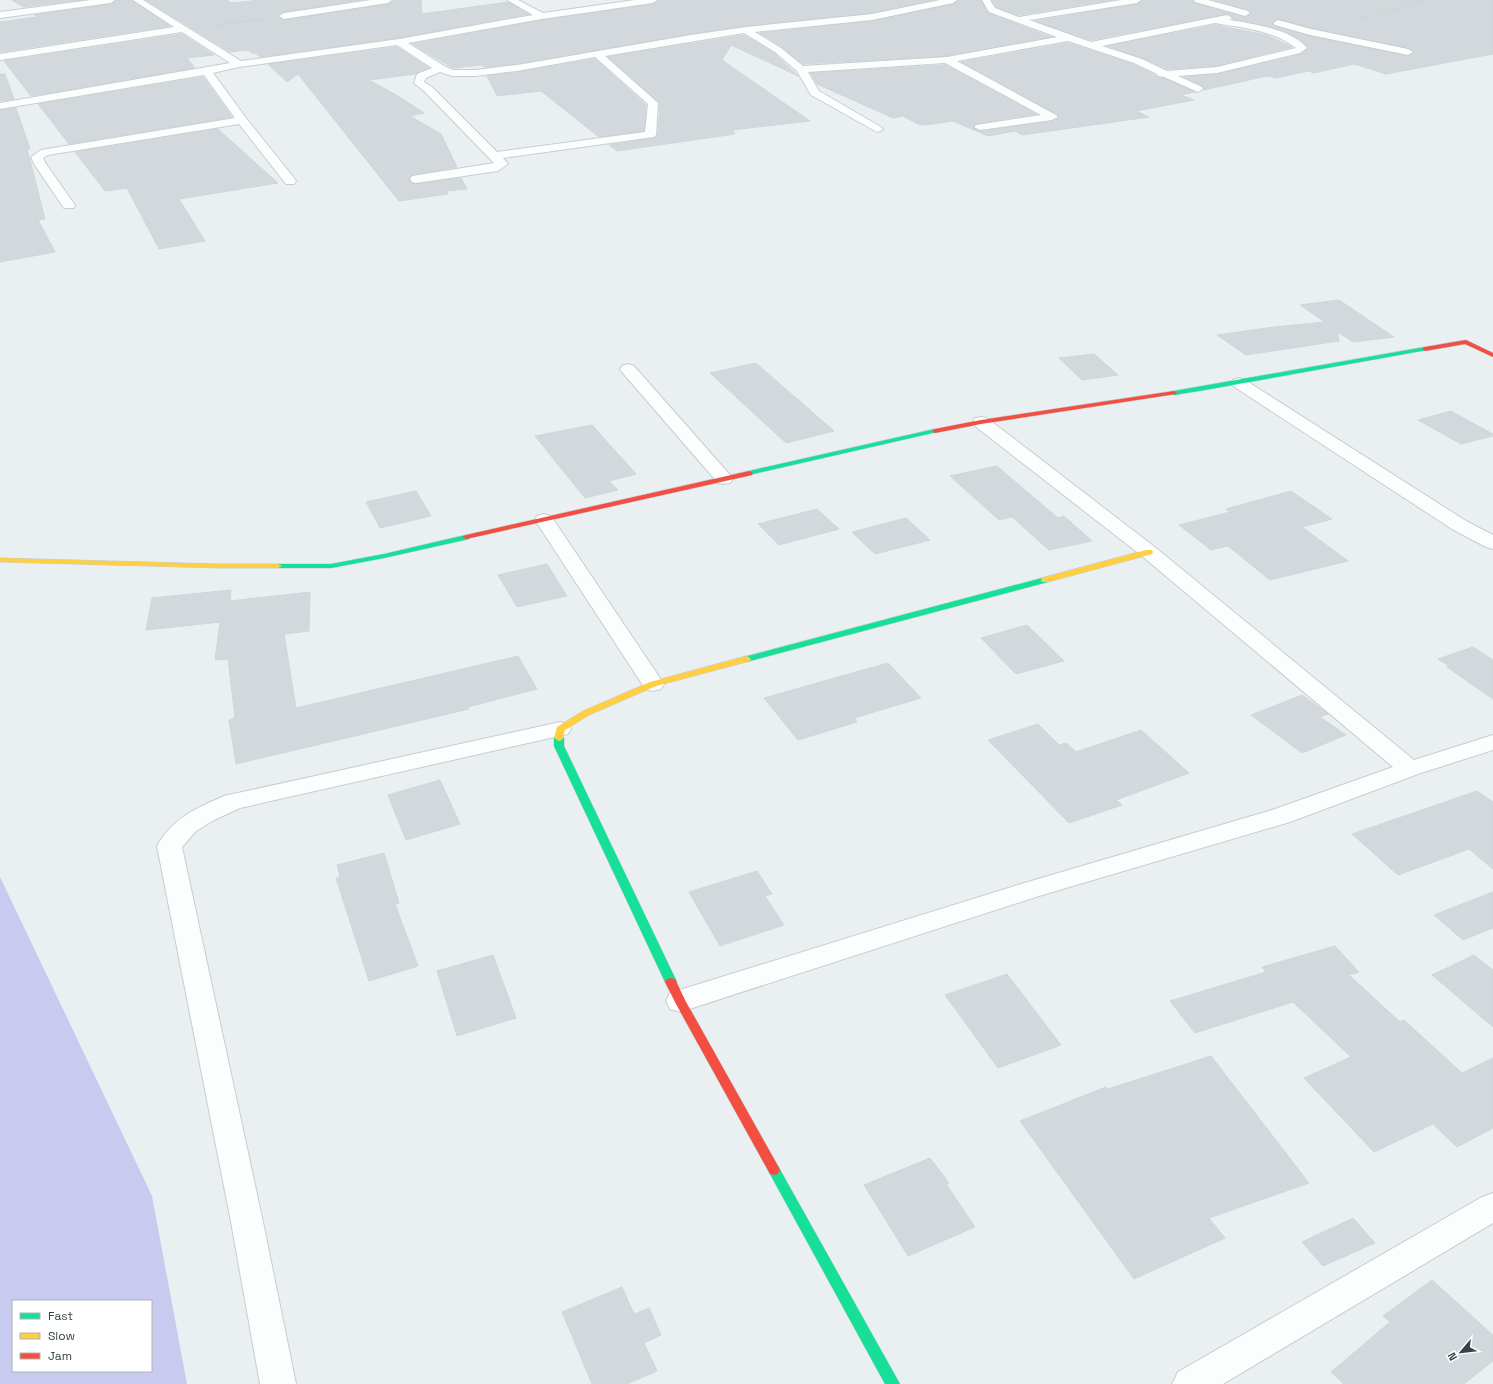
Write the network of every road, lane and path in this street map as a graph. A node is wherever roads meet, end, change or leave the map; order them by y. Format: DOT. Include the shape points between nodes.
graph roads {
  1 [pos="111,0"];
  2 [pos="137,0"];
  3 [pos="388,0"];
  4 [pos="510,0"];
  5 [pos="653,0"];
  6 [pos="953,0"];
  7 [pos="986,0"];
  8 [pos="1137,0"];
  9 [pos="1198,0"];
  10 [pos="1428,0"];
  11 [pos="0,15"];
  12 [pos="284,16"];
  13 [pos="542,16"];
  14 [pos="1021,19"];
  15 [pos="1214,20"];
  16 [pos="1267,20"];
  17 [pos="183,29"];
  18 [pos="746,30"];
  19 [pos="1310,32"];
  20 [pos="1068,38"];
  21 [pos="399,42"];
  22 [pos="1089,45"];
  23 [pos="1408,52"];
  24 [pos="597,54"];
  25 [pos="0,57"];
  26 [pos="947,60"];
  27 [pos="240,64"];
  28 [pos="440,68"];
  29 [pos="801,69"];
  30 [pos="207,71"];
  31 [pos="1162,74"];
  32 [pos="1198,90"];
  33 [pos="0,106"];
  34 [pos="242,120"];
  35 [pos="980,127"];
  36 [pos="877,129"];
  37 [pos="495,156"];
  38 [pos="416,178"];
  39 [pos="290,181"];
  40 [pos="69,205"];
  41 [pos="1493,355"];
  42 [pos="628,369"];
  43 [pos="1239,383"];
  44 [pos="981,422"];
  45 [pos="724,479"];
  46 [pos="544,520"];
  47 [pos="1493,543"];
  48 [pos="1149,552"];
  49 [pos="0,560"];
  50 [pos="653,684"];
  51 [pos="560,729"];
  52 [pos="1493,742"];
  53 [pos="1410,769"];
  54 [pos="680,1001"];
  55 [pos="1493,1207"];
  56 [pos="278,1384"];
  57 [pos="893,1384"];
  58 [pos="1190,1384"];
  1 -- 11 [label="street"];
  2 -- 17 [label="street"];
  3 -- 12 [label="street"];
  4 -- 13 [label="street"];
  5 -- 13 [label="street"];
  6 -- 18 [label="street" via="872,17"];
  7 -- 14 [label="street" via="992,10"];
  8 -- 14 [label="street"];
  9 -- 15 [label="street" via="1250,15"];
  10 -- 19 [label="path"];
  12 -- 17 [label="path"];
  13 -- 21 [label="street"];
  14 -- 20 [label="street"];
  15 -- 22 [label="street"];
  15 -- 31 [label="street" via="1274,33 1295,41 1302,48 1217,70"];
  16 -- 19 [label="street"];
  17 -- 25 [label="street"];
  17 -- 27 [label="street"];
  18 -- 24 [label="street"];
  18 -- 29 [label="street" via="778,50"];
  19 -- 23 [label="street"];
  20 -- 22 [label="street"];
  20 -- 26 [label="street"];
  21 -- 27 [label="street"];
  21 -- 28 [label="street"];
  22 -- 31 [label="street" via="1138,61"];
  24 -- 28 [label="street" via="476,73 452,73"];
  24 -- 37 [label="street" via="653,103 650,135"];
  26 -- 29 [label="street"];
  26 -- 35 [label="street" via="1052,117"];
  27 -- 30 [label="street"];
  28 -- 37 [label="street" via="421,76 419,82"];
  29 -- 36 [label="street" via="815,93"];
  30 -- 33 [label="street"];
  30 -- 34 [label="street"];
  31 -- 32 [label="street"];
  34 -- 39 [label="street"];
  34 -- 40 [label="street" via="45,152 37,157 40,164"];
  37 -- 38 [label="street" via="502,164 494,168"];
  41 -- 43 [label="street" via="1466,342 1308,368"];
  42 -- 45 [label="street"];
  43 -- 44 [label="street"];
  43 -- 47 [label="street" via="1459,525"];
  44 -- 45 [label="street"];
  44 -- 48 [label="street"];
  45 -- 46 [label="street"];
  46 -- 49 [label="street" via="331,566 220,566"];
  46 -- 50 [label="street"];
  48 -- 50 [label="street"];
  48 -- 53 [label="street"];
  50 -- 51 [label="street" via="586,713"];
  51 -- 54 [label="street" via="559,746"];
  51 -- 56 [label="street" via="233,802 187,825 168,846"];
  52 -- 53 [label="street"];
  53 -- 54 [label="street" via="1281,816 1030,890"];
  54 -- 57 [label="street"];
  55 -- 58 [label="street"];
}
